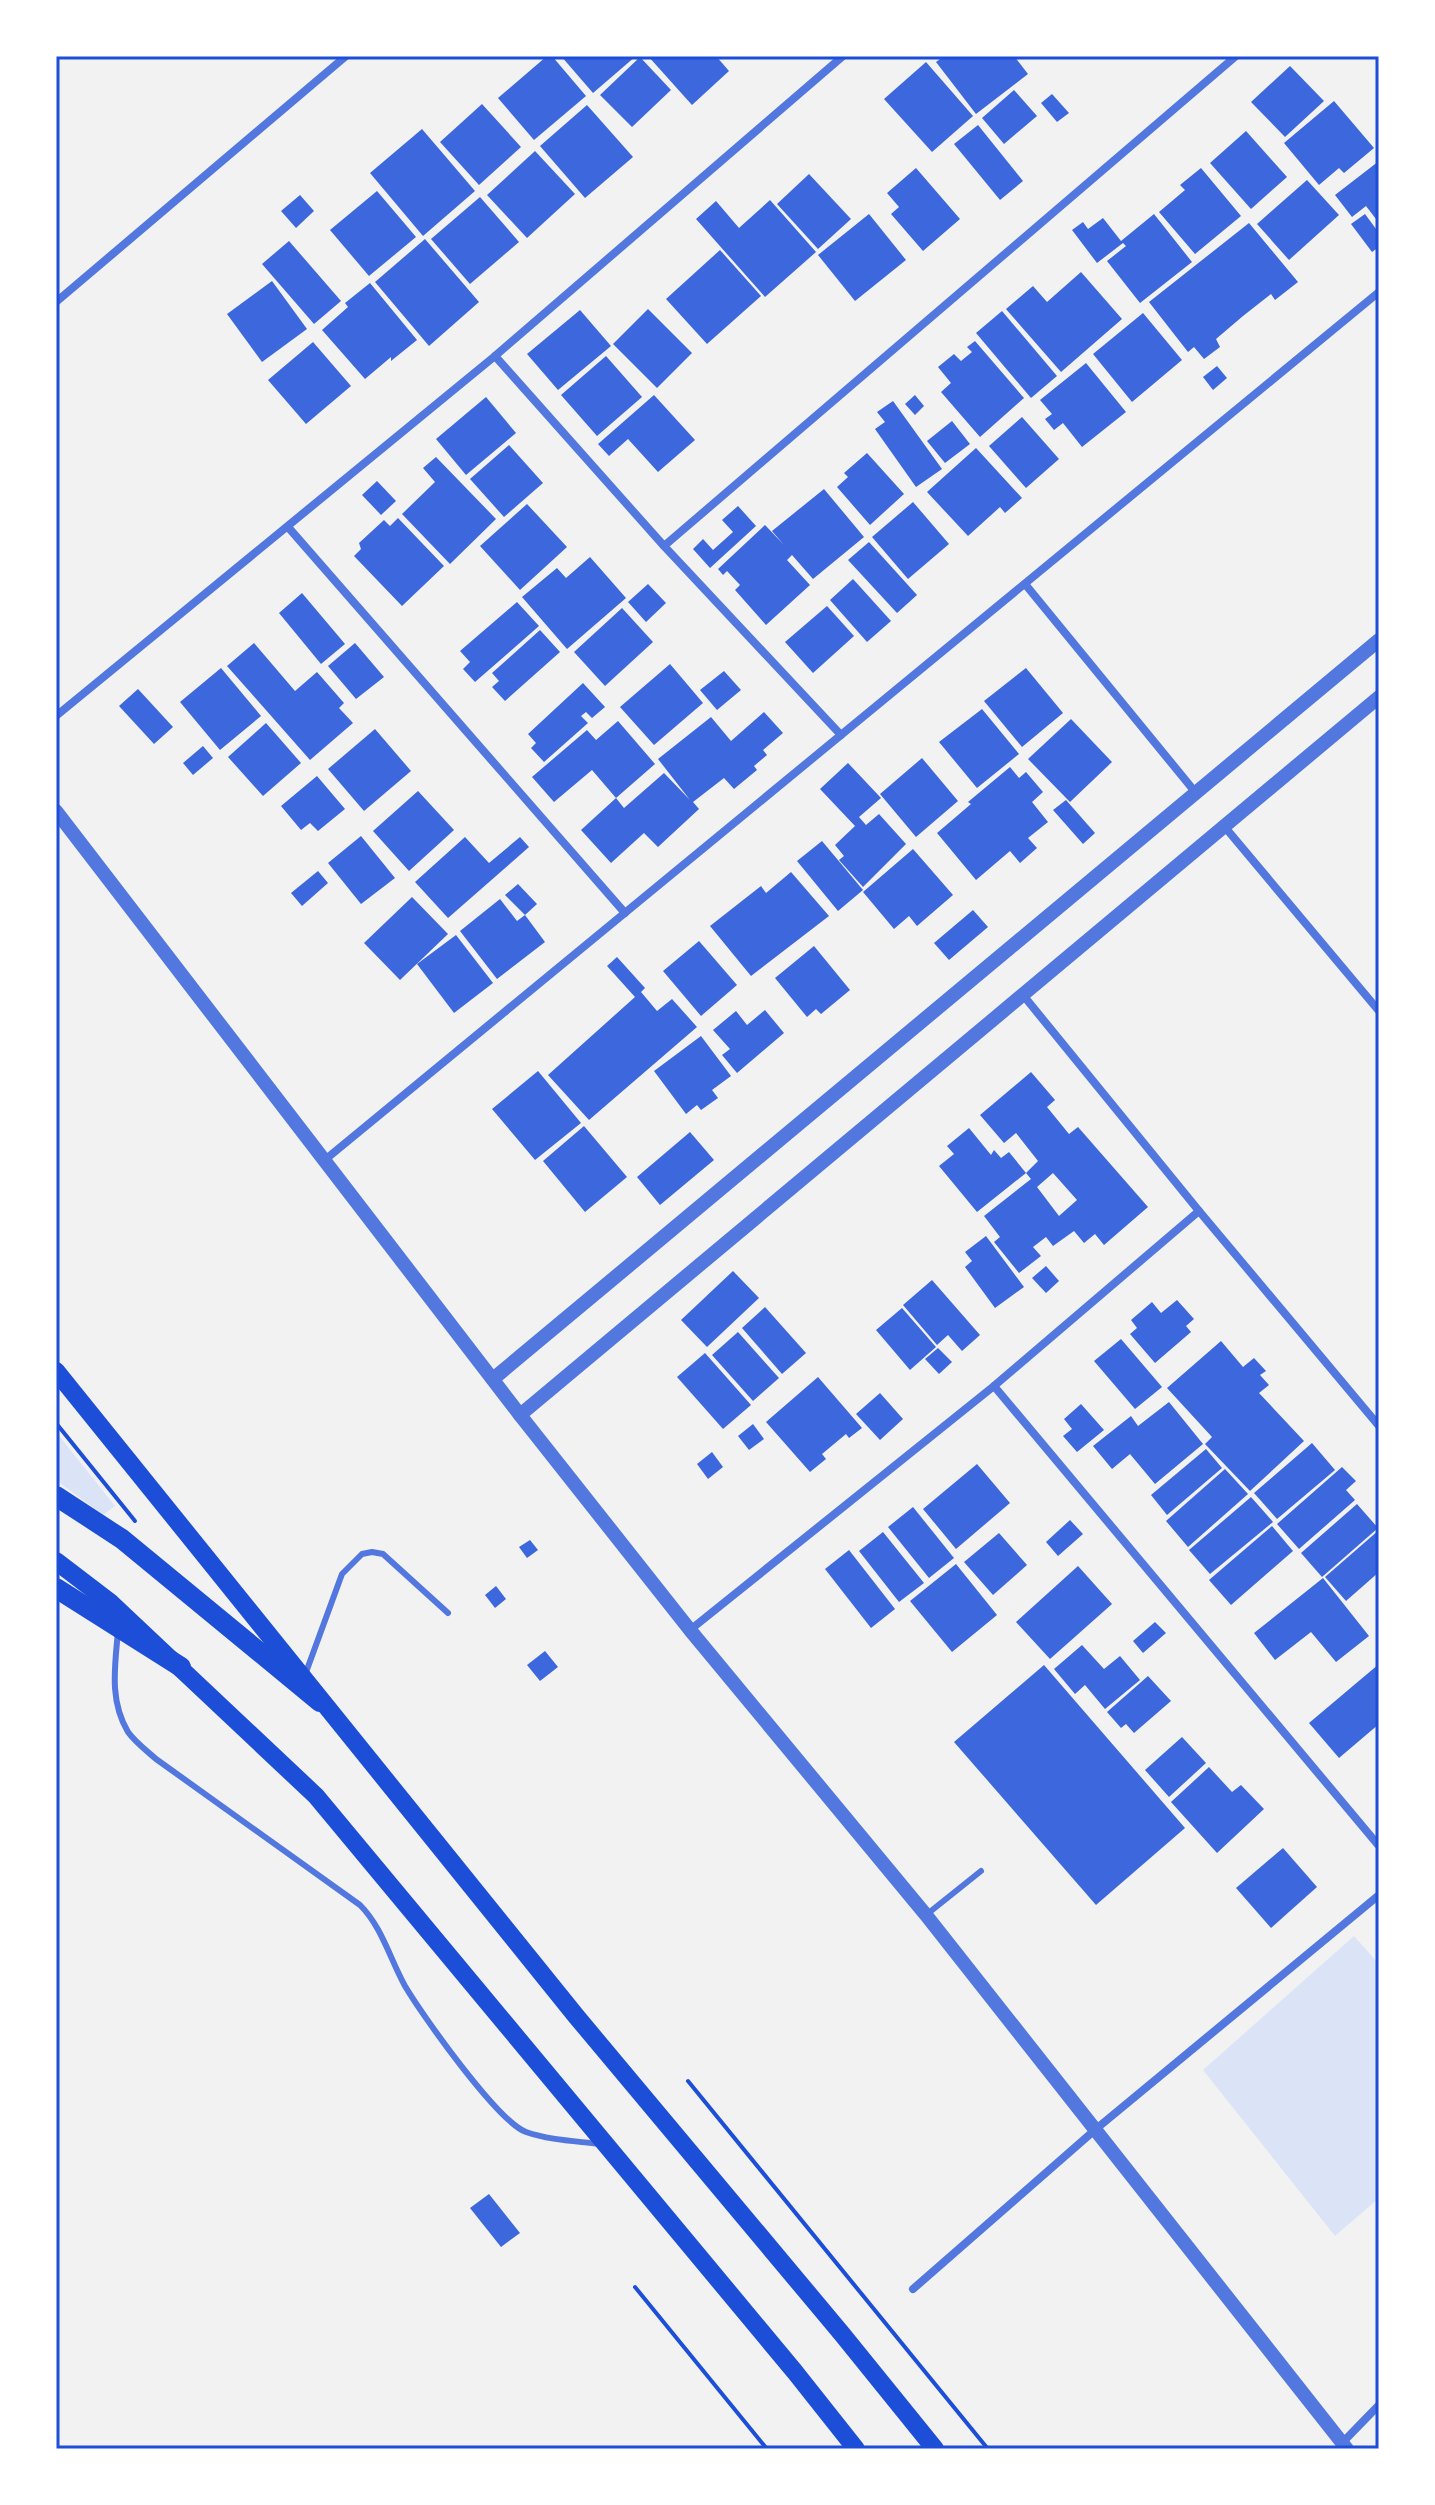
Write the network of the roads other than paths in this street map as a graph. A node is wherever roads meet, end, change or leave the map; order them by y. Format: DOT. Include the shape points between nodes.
graph roads {
  1 [pos="346,56"];
  2 [pos="843,56"];
  3 [pos="1236,56"];
  4 [pos="1379,292"];
  5 [pos="56,302"];
  6 [pos="495,356"];
  7 [pos="288,527"];
  8 [pos="664,546"];
  9 [pos="1025,584"];
  10 [pos="1379,640"];
  11 [pos="1379,697"];
  12 [pos="56,716"];
  13 [pos="841,735"];
  14 [pos="1197,794"];
  15 [pos="56,811"];
  16 [pos="1224,826"];
  17 [pos="625,913"];
  18 [pos="1023,995"];
  19 [pos="1379,1011"];
  20 [pos="326,1159"];
  21 [pos="1199,1211"];
  22 [pos="56,1371"];
  23 [pos="493,1379"];
  24 [pos="994,1386"];
  25 [pos="520,1415"];
  26 [pos="1379,1426"];
  27 [pos="56,1496"];
  28 [pos="56,1561"];
  29 [pos="56,1588"];
  30 [pos="448,1613"];
  31 [pos="118,1627"];
  32 [pos="690,1630"];
  33 [pos="181,1667"];
  34 [pos="303,1681"];
  35 [pos="320,1702"];
  36 [pos="1379,1846"];
  37 [pos="981,1871"];
  38 [pos="1379,1895"];
  39 [pos="926,1915"];
  40 [pos="1096,2129"];
  41 [pos="605,2145"];
  42 [pos="913,2289"];
  43 [pos="1379,2405"];
  44 [pos="1344,2446"];
  45 [pos="856,2449"];
  46 [pos="935,2449"];
  1 -- 5 [label="street"];
  2 -- 6 [label="street"];
  3 -- 8 [label="street"];
  4 -- 9 [label="street"];
  6 -- 7 [label="street"];
  6 -- 8 [label="street"];
  7 -- 12 [label="street"];
  7 -- 17 [label="street"];
  8 -- 13 [label="street"];
  9 -- 13 [label="street"];
  9 -- 14 [label="street"];
  10 -- 14 [label="street"];
  11 -- 16 [label="street"];
  13 -- 17 [label="street"];
  14 -- 23 [label="street"];
  15 -- 20 [label="street"];
  16 -- 18 [label="street"];
  16 -- 19 [label="street"];
  17 -- 20 [label="street"];
  18 -- 21 [label="street"];
  18 -- 25 [label="street"];
  20 -- 23 [label="street"];
  21 -- 24 [label="street"];
  21 -- 26 [label="street"];
  22 -- 34 [label="main road"];
  23 -- 25 [label="street"];
  24 -- 32 [label="street"];
  24 -- 36 [label="street"];
  25 -- 32 [label="street"];
  27 -- 35 [label="highway" via="122,1539"];
  28 -- 33 [label="main road"];
  29 -- 31 [label="highway"];
  30 -- 34 [label="lane" via="383,1554 362,1554 342,1574"];
  31 -- 33 [label="highway"];
  31 -- 41 [label="lane" via="114,1683 130,1735 370,1915 406,1987 448,2050 510,2123 525,2132"];
  32 -- 39 [label="street"];
  33 -- 41 [label="main road" via="316,1796"];
  34 -- 35 [label="main road"];
  35 -- 46 [label="main road"];
  37 -- 39 [label="lane"];
  38 -- 40 [label="street"];
  39 -- 40 [label="street"];
  40 -- 42 [label="street"];
  40 -- 44 [label="street"];
  41 -- 45 [label="main road"];
  43 -- 44 [label="street"];
}
